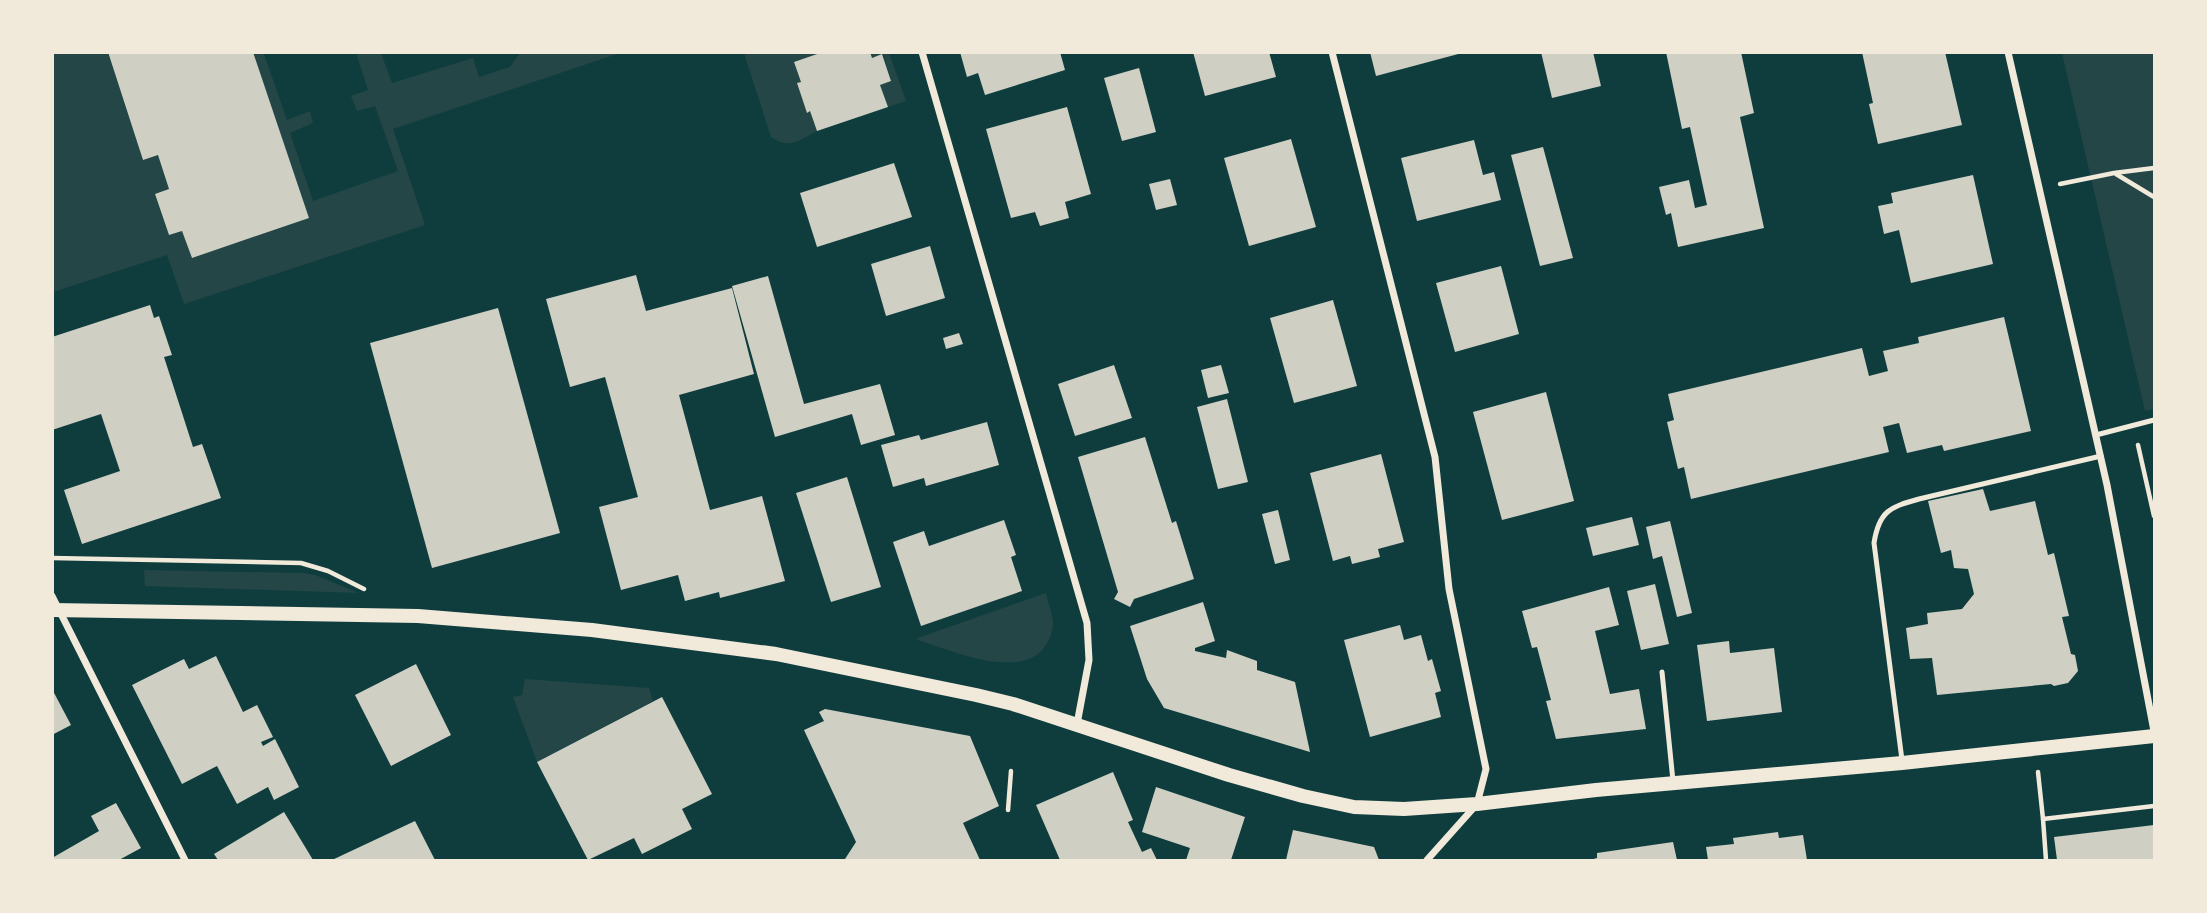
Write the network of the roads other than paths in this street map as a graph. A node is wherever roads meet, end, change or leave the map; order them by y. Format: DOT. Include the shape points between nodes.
graph roads {
  1 [pos="922,52"];
  2 [pos="1332,52"];
  3 [pos="2008,52"];
  4 [pos="2154,420"];
  5 [pos="2096,435"];
  6 [pos="2101,456"];
  7 [pos="52,596"];
  8 [pos="56,610"];
  9 [pos="1662,672"];
  10 [pos="1077,724"];
  11 [pos="2154,734"];
  12 [pos="1902,763"];
  13 [pos="1673,784"];
  14 [pos="1477,804"];
  15 [pos="185,860"];
  16 [pos="1427,860"];
  1 -- 10 [label="street" via="1087,623 1089,660"];
  2 -- 14 [label="street" via="1435,457 1449,589 1486,769"];
  3 -- 5 [label="street"];
  4 -- 5 [label="lane"];
  5 -- 6 [label="street"];
  6 -- 11 [label="street"];
  6 -- 12 [label="lane" via="1894,506 1877,524 1874,543"];
  7 -- 8 [label="street"];
  8 -- 10 [label="main road" via="406,615 592,630 776,654 976,695"];
  8 -- 15 [label="street"];
  9 -- 13 [label="lane"];
  10 -- 14 [label="main road" via="1229,775 1354,807"];
  11 -- 12 [label="main road"];
  12 -- 13 [label="main road"];
  13 -- 14 [label="main road"];
  14 -- 16 [label="street"];
}
